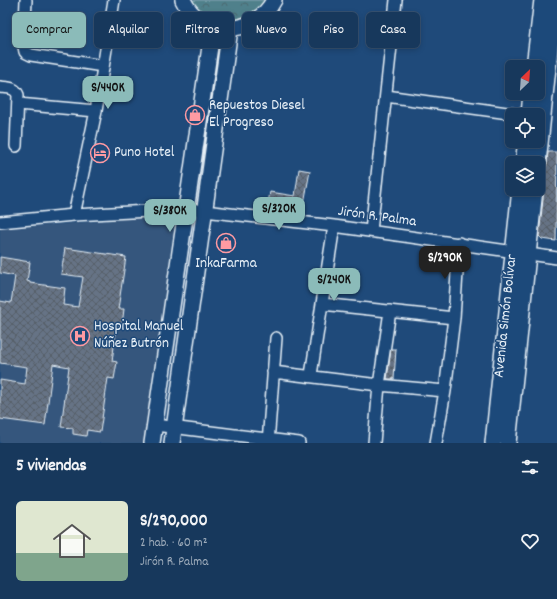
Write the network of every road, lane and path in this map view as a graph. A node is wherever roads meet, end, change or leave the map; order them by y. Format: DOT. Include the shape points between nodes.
graph roads {
  1 [pos="26,0"];
  2 [pos="114,0"];
  3 [pos="183,0"];
  4 [pos="274,0"];
  5 [pos="396,0"];
  6 [pos="542,0"];
  7 [pos="555,0"];
  8 [pos="191,12"];
  9 [pos="234,28"];
  10 [pos="210,48"];
  11 [pos="227,48"];
  12 [pos="535,60"];
  13 [pos="103,66"];
  14 [pos="0,87"];
  15 [pos="386,96"];
  16 [pos="18,104"];
  17 [pos="96,111"];
  18 [pos="505,113"];
  19 [pos="16,146"];
  20 [pos="539,156"];
  21 [pos="519,196"];
  22 [pos="534,196"];
  23 [pos="187,208"];
  24 [pos="205,210"];
  25 [pos="74,215"];
  26 [pos="0,222"];
  27 [pos="334,226"];
  28 [pos="370,231"];
  29 [pos="459,243"];
  30 [pos="513,252"];
  31 [pos="528,254"];
  32 [pos="557,258"];
  33 [pos="322,304"];
  34 [pos="390,311"];
  35 [pos="454,318"];
  36 [pos="276,338"];
  37 [pos="274,372"];
  38 [pos="310,375"];
  39 [pos="379,385"];
  40 [pos="445,391"];
  41 [pos="155,425"];
  42 [pos="174,427"];
  43 [pos="268,441"];
  44 [pos="152,443"];
  45 [pos="172,443"];
  46 [pos="299,443"];
  47 [pos="374,443"];
  48 [pos="436,443"];
  49 [pos="493,443"];
  50 [pos="508,443"];
  1 -- 13 [label="street" via="26,52 31,55"];
  2 -- 13 [label="street"];
  3 -- 8 [label="main road"];
  4 -- 9 [label="main road" via="260,19"];
  5 -- 15 [label="street"];
  6 -- 12 [label="main road"];
  7 -- 20 [label="main road"];
  10 -- 23 [label="main road"];
  11 -- 24 [label="main road"];
  13 -- 17 [label="street"];
  14 -- 16 [label="street" via="16,91"];
  15 -- 18 [label="street"];
  15 -- 28 [label="street"];
  16 -- 17 [label="street"];
  16 -- 19 [label="street"];
  17 -- 25 [label="street"];
  21 -- 30 [label="main road, Avenida Simón Bolívar"];
  22 -- 31 [label="main road, Avenida Simón Bolívar"];
  23 -- 24 [label="street, Jirón R. Palma"];
  23 -- 25 [label="street, Jirón R. Palma"];
  23 -- 41 [label="main road"];
  24 -- 27 [label="street, Jirón R. Palma"];
  24 -- 42 [label="main road"];
  25 -- 26 [label="street, Jirón R. Palma"];
  27 -- 28 [label="street, Jirón R. Palma"];
  27 -- 33 [label="street"];
  28 -- 29 [label="street, Jirón R. Palma"];
  29 -- 30 [label="street, Jirón R. Palma"];
  29 -- 35 [label="street"];
  30 -- 31 [label="street, Jirón R. Palma"];
  30 -- 49 [label="main road, Avenida Simón Bolívar"];
  31 -- 32 [label="street, Jirón R. Palma"];
  31 -- 50 [label="main road, Avenida Simón Bolívar"];
  33 -- 34 [label="street"];
  33 -- 38 [label="street"];
  34 -- 35 [label="street"];
  34 -- 39 [label="street"];
  35 -- 40 [label="street"];
  36 -- 37 [label="street"];
  37 -- 38 [label="street"];
  37 -- 43 [label="street"];
  38 -- 39 [label="street"];
  39 -- 40 [label="street"];
  39 -- 47 [label="street"];
  40 -- 48 [label="street"];
  41 -- 42 [label="street"];
  41 -- 44 [label="main road"];
  42 -- 43 [label="street"];
  42 -- 45 [label="main road"];
  43 -- 46 [label="street"];
}
